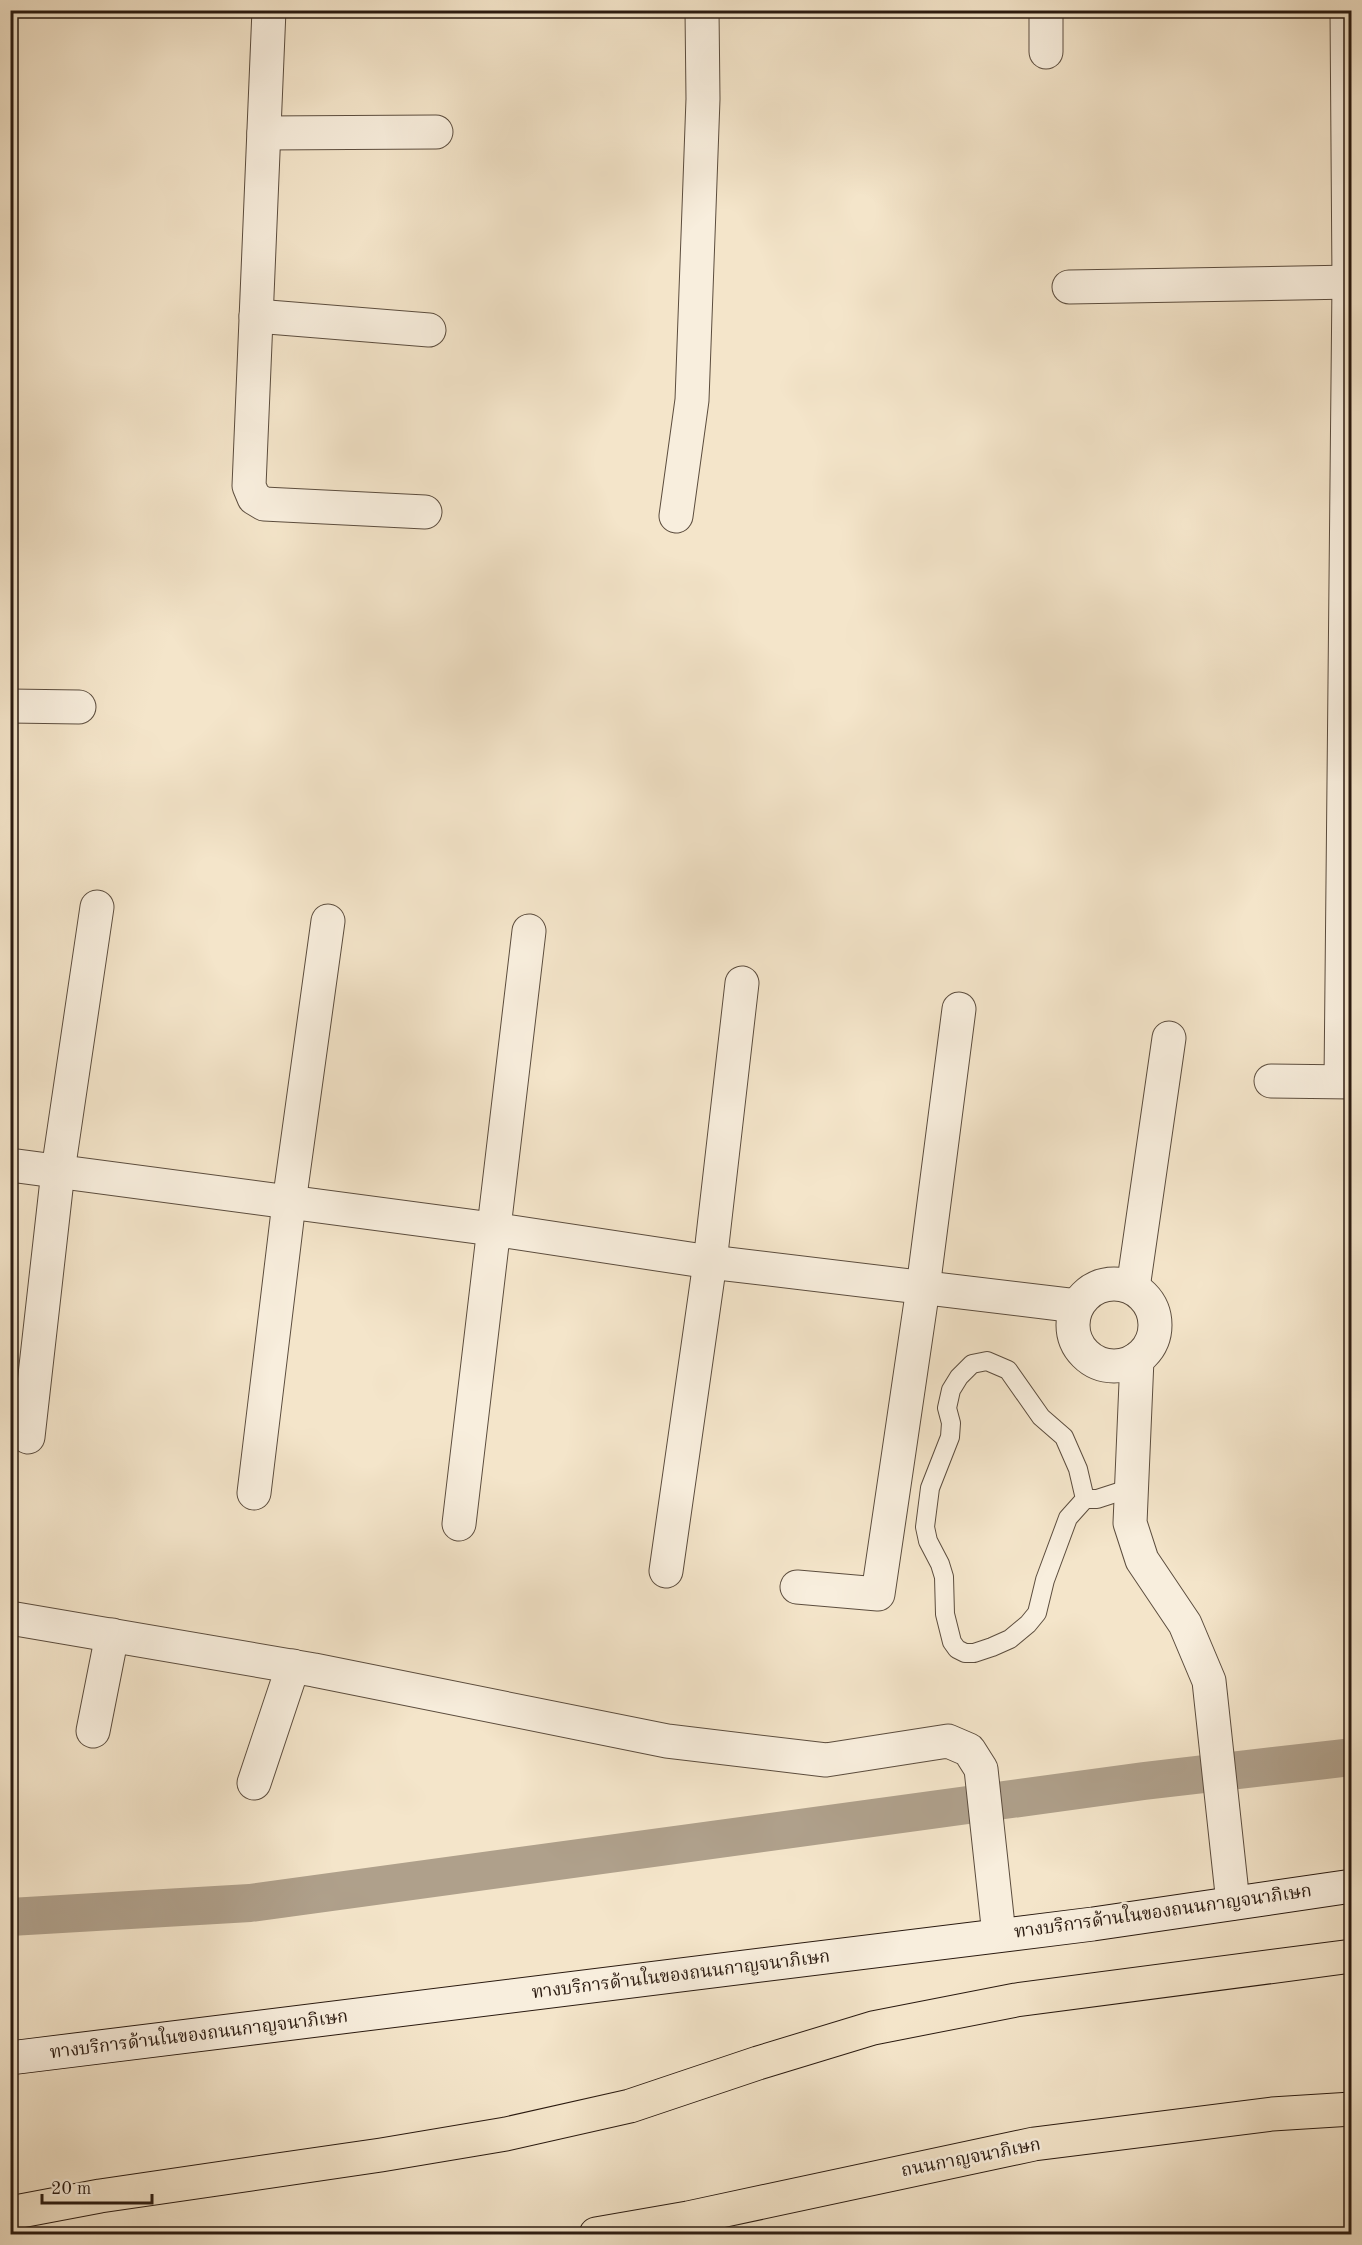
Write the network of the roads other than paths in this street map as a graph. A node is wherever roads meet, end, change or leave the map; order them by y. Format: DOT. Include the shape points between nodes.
graph roads {
  1 [pos="269,10"];
  2 [pos="702,10"];
  3 [pos="1046,10"];
  4 [pos="1347,10"];
  5 [pos="1046,52"];
  6 [pos="436,132"];
  7 [pos="264,133"];
  8 [pos="1350,282"];
  9 [pos="1069,287"];
  10 [pos="256,316"];
  11 [pos="429,330"];
  12 [pos="425,512"];
  13 [pos="676,516"];
  14 [pos="10,706"];
  15 [pos="78,707"];
  16 [pos="97,907"];
  17 [pos="1347,907"];
  18 [pos="328,921"];
  19 [pos="529,932"];
  20 [pos="742,983"];
  21 [pos="959,1009"];
  22 [pos="1169,1038"];
  23 [pos="1271,1081"];
  24 [pos="1346,1081"];
  25 [pos="10,1165"];
  26 [pos="58,1171"];
  27 [pos="289,1203"];
  28 [pos="492,1229"];
  29 [pos="710,1262"];
  30 [pos="923,1288"];
  31 [pos="1133,1288"];
  32 [pos="1077,1306"];
  33 [pos="1137,1359"];
  34 [pos="28,1437"];
  35 [pos="1131,1488"];
  36 [pos="254,1493"];
  37 [pos="1085,1499"];
  38 [pos="459,1524"];
  39 [pos="666,1571"];
  40 [pos="797,1587"];
  41 [pos="10,1618"];
  42 [pos="112,1635"];
  43 [pos="293,1666"];
  44 [pos="93,1731"];
  45 [pos="254,1783"];
  46 [pos="1352,1886"];
  47 [pos="1233,1903"];
  48 [pos="999,1935"];
  49 [pos="1352,1956"];
  50 [pos="10,2058"];
  51 [pos="1352,2109"];
  52 [pos="10,2213"];
  53 [pos="596,2235"];
  1 -- 7 [label="street"];
  2 -- 13 [label="street" via="703,99 692,400"];
  3 -- 5 [label="street"];
  4 -- 8 [label="street"];
  6 -- 7 [label="street"];
  7 -- 10 [label="street"];
  8 -- 9 [label="street"];
  8 -- 17 [label="street"];
  10 -- 11 [label="street"];
  10 -- 12 [label="street" via="249,486 254,498 264,504"];
  14 -- 15 [label="street"];
  16 -- 26 [label="street"];
  17 -- 24 [label="street"];
  18 -- 27 [label="street"];
  19 -- 28 [label="street"];
  20 -- 29 [label="street"];
  21 -- 30 [label="street"];
  22 -- 31 [label="street"];
  23 -- 24 [label="street"];
  25 -- 26 [label="street"];
  26 -- 27 [label="street"];
  26 -- 34 [label="street"];
  27 -- 28 [label="street"];
  27 -- 36 [label="street"];
  28 -- 29 [label="street"];
  28 -- 38 [label="street"];
  29 -- 30 [label="street"];
  29 -- 39 [label="street"];
  30 -- 32 [label="street"];
  30 -- 40 [label="street" via="878,1594"];
  31 -- 32 [label="street" via="1121,1284 1102,1286 1085,1295"];
  31 -- 33 [label="street" via="1145,1297 1155,1323 1147,1350"];
  32 -- 33 [label="street" via="1073,1333 1087,1356 1098,1364 1111,1366"];
  33 -- 35 [label="street"];
  35 -- 37 [label="lane"];
  35 -- 47 [label="street" via="1130,1523 1142,1560 1185,1624 1209,1681"];
  37 -- 37 [label="lane" via="1068,1518 1037,1613 1028,1624 1011,1639 992,1647 974,1653 957,1649 945,1614 944,1577 925,1527 930,1488 950,1437 947,1408 951,1390 972,1364 987,1361 1008,1370 1041,1417 1064,1437"];
  41 -- 42 [label="street"];
  42 -- 43 [label="street"];
  42 -- 44 [label="street"];
  43 -- 45 [label="street"];
  43 -- 48 [label="street" via="667,1741 826,1760 948,1741 969,1750 981,1769"];
  46 -- 47 [label="street, ทางบริการด้านในของถนนกาญจนาภิเษก"];
  47 -- 48 [label="street, ทางบริการด้านในของถนนกาญจนาภิเษก"];
  48 -- 50 [label="street, ทางบริการด้านในของถนนกาญจนาภิเษก"];
  49 -- 52 [label="highway" via="1016,2000 873,2028 630,2106 506,2134"];
  51 -- 53 [label="highway, ถนนกาญจนาภิเษก" via="1272,2114 1034,2144"];
}
